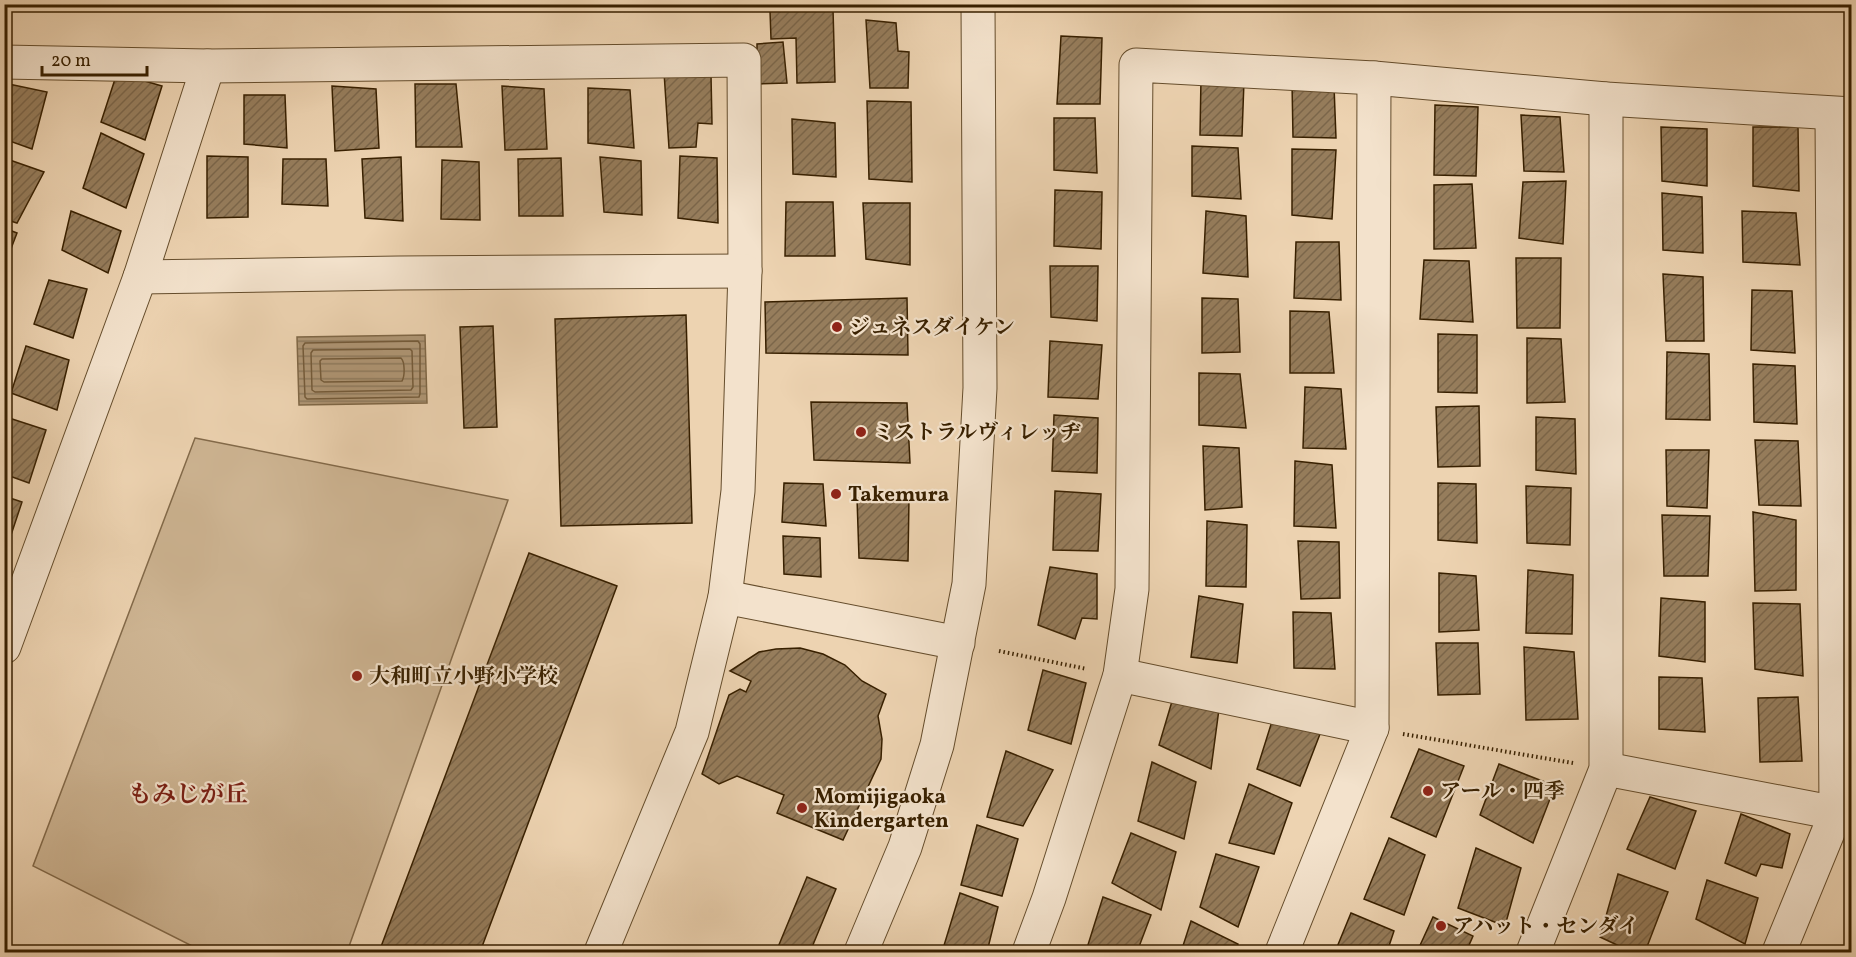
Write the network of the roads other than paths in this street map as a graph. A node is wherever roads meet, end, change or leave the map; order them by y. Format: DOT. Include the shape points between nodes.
graph roads {
  1 [pos="978,4"];
  2 [pos="4,62"];
  3 [pos="208,66"];
  4 [pos="1374,78"];
  5 [pos="1606,99"];
  6 [pos="1842,114"];
  7 [pos="745,272"];
  8 [pos="140,277"];
  9 [pos="725,597"];
  10 [pos="958,643"];
  11 [pos="4,647"];
  12 [pos="1120,675"];
  13 [pos="1372,728"];
  14 [pos="1606,769"];
  15 [pos="1836,813"];
  16 [pos="602,952"];
  17 [pos="861,952"];
  18 [pos="1029,952"];
  19 [pos="1282,952"];
  20 [pos="1533,952"];
  21 [pos="1779,952"];
  1 -- 10 [label="street" via="980,388 969,584"];
  2 -- 3 [label="street"];
  3 -- 7 [label="street" via="744,60"];
  3 -- 8 [label="street"];
  4 -- 5 [label="street"];
  4 -- 12 [label="street" via="1136,65 1132,590"];
  4 -- 13 [label="street"];
  5 -- 6 [label="street"];
  5 -- 14 [label="street"];
  6 -- 15 [label="street"];
  7 -- 8 [label="street"];
  7 -- 9 [label="street" via="738,491"];
  8 -- 11 [label="street"];
  9 -- 10 [label="street"];
  9 -- 16 [label="street" via="692,732"];
  10 -- 17 [label="street" via="937,745 909,836"];
  12 -- 13 [label="street"];
  12 -- 18 [label="street"];
  13 -- 19 [label="street"];
  14 -- 15 [label="street"];
  14 -- 20 [label="street"];
  15 -- 21 [label="street"];
}
